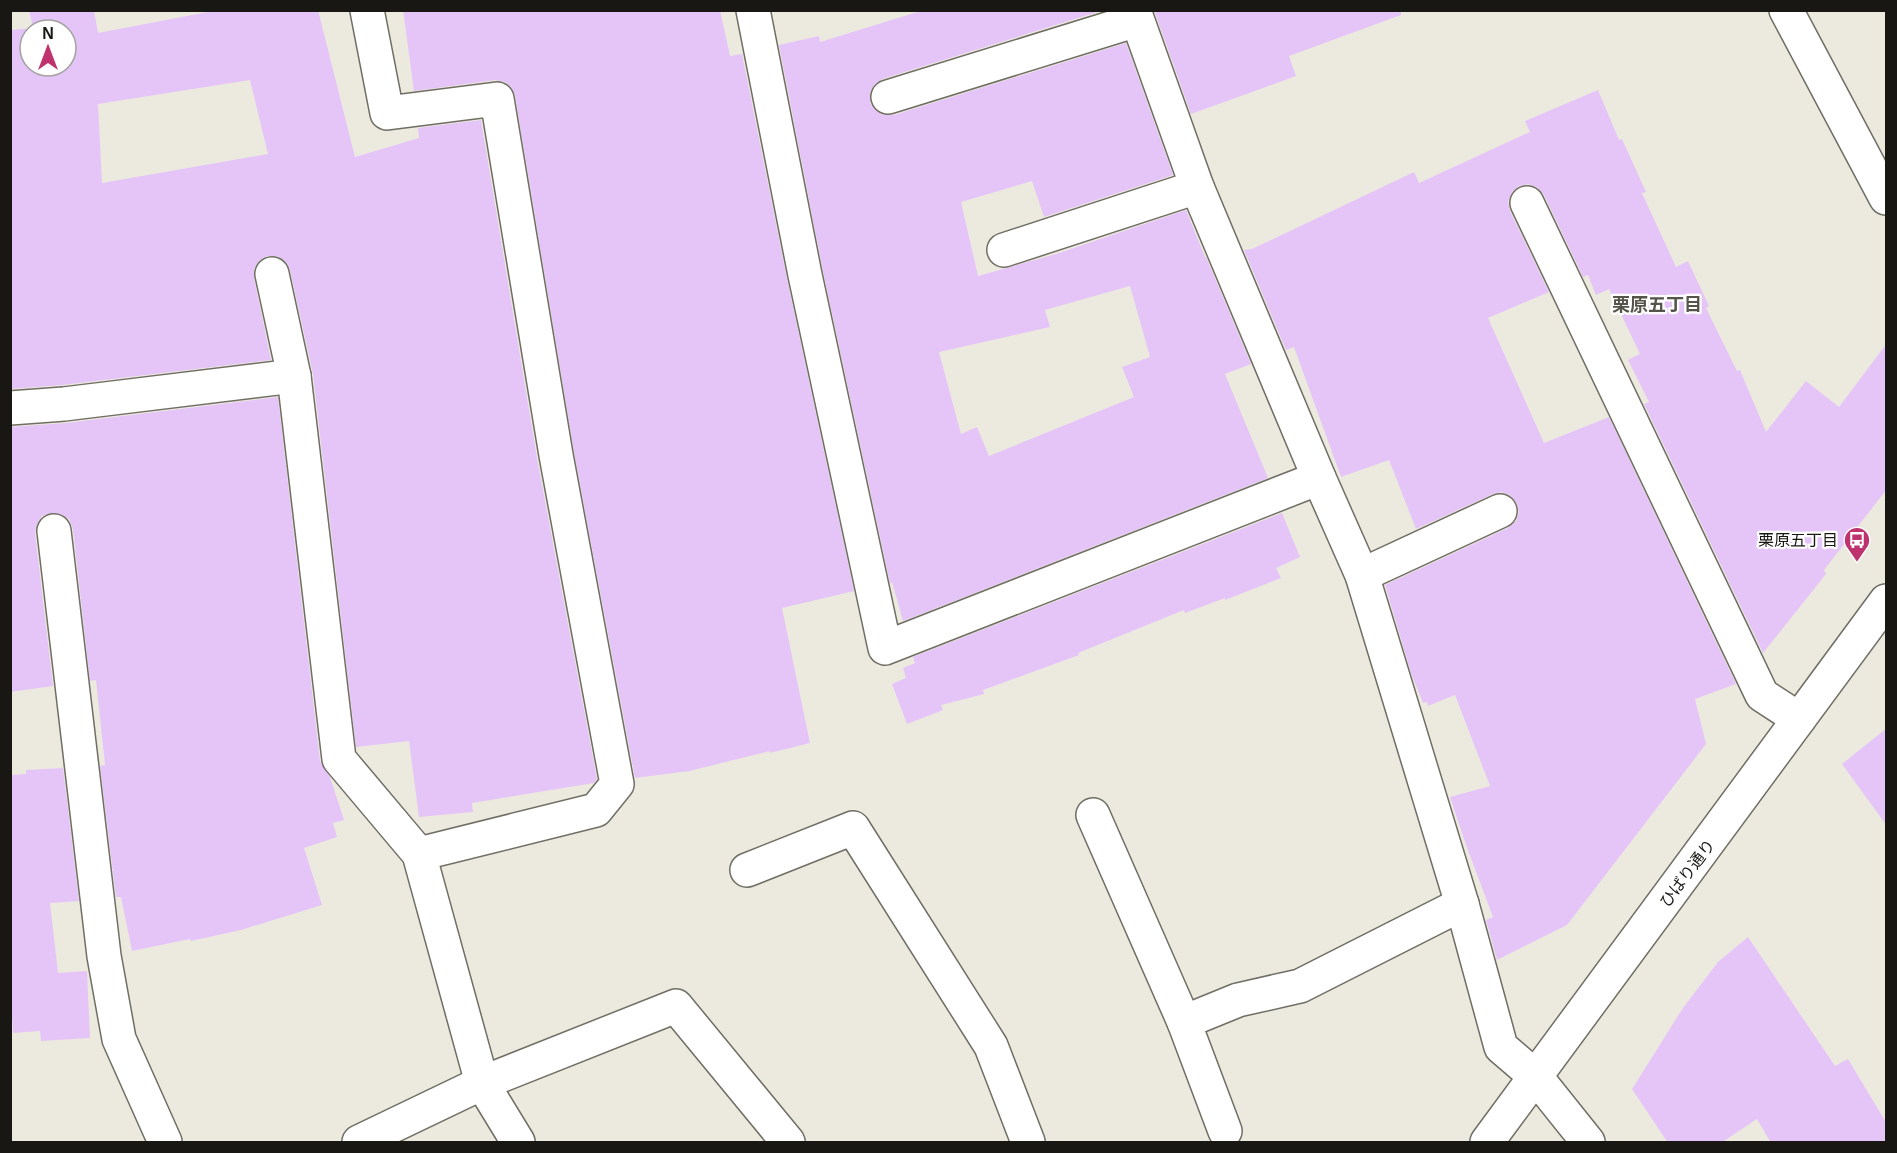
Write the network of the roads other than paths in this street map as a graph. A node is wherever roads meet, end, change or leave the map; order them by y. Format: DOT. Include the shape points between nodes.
graph roads {
  1 [pos="368,10"];
  2 [pos="753,10"];
  3 [pos="1786,10"];
  4 [pos="1135,15"];
  5 [pos="888,97"];
  6 [pos="1197,187"];
  7 [pos="1887,198"];
  8 [pos="1527,203"];
  9 [pos="1004,250"];
  10 [pos="272,274"];
  11 [pos="294,376"];
  12 [pos="10,408"];
  13 [pos="1319,478"];
  14 [pos="1500,511"];
  15 [pos="54,531"];
  16 [pos="1362,575"];
  17 [pos="1887,601"];
  18 [pos="1799,719"];
  19 [pos="1093,815"];
  20 [pos="419,854"];
  21 [pos="747,870"];
  22 [pos="1462,904"];
  23 [pos="1184,1022"];
  24 [pos="1536,1077"];
  25 [pos="482,1083"];
  26 [pos="1226,1131"];
  27 [pos="165,1143"];
  28 [pos="359,1143"];
  29 [pos="518,1143"];
  30 [pos="788,1143"];
  31 [pos="1028,1143"];
  32 [pos="1487,1143"];
  33 [pos="1588,1143"];
  1 -- 20 [label="street" via="387,113 497,99 556,455 617,784 596,810"];
  2 -- 13 [label="street" via="885,648"];
  3 -- 7 [label="street"];
  4 -- 5 [label="street"];
  4 -- 6 [label="street"];
  6 -- 9 [label="street"];
  6 -- 13 [label="street"];
  8 -- 18 [label="street" via="1762,695"];
  10 -- 11 [label="street"];
  11 -- 12 [label="street" via="64,405"];
  11 -- 20 [label="street" via="339,759"];
  13 -- 16 [label="street"];
  14 -- 16 [label="street"];
  15 -- 27 [label="street" via="106,967 119,1039"];
  16 -- 22 [label="street"];
  17 -- 18 [label="street, ひばり通り"];
  18 -- 24 [label="street, ひばり通り"];
  19 -- 23 [label="street"];
  20 -- 25 [label="street"];
  21 -- 31 [label="street" via="853,828 992,1046"];
  22 -- 23 [label="street" via="1300,986 1238,1000"];
  22 -- 24 [label="street" via="1501,1047"];
  23 -- 26 [label="street"];
  24 -- 32 [label="street, ひばり通り"];
  24 -- 33 [label="street"];
  25 -- 28 [label="street"];
  25 -- 29 [label="street"];
  25 -- 30 [label="street" via="676,1006"];
}
